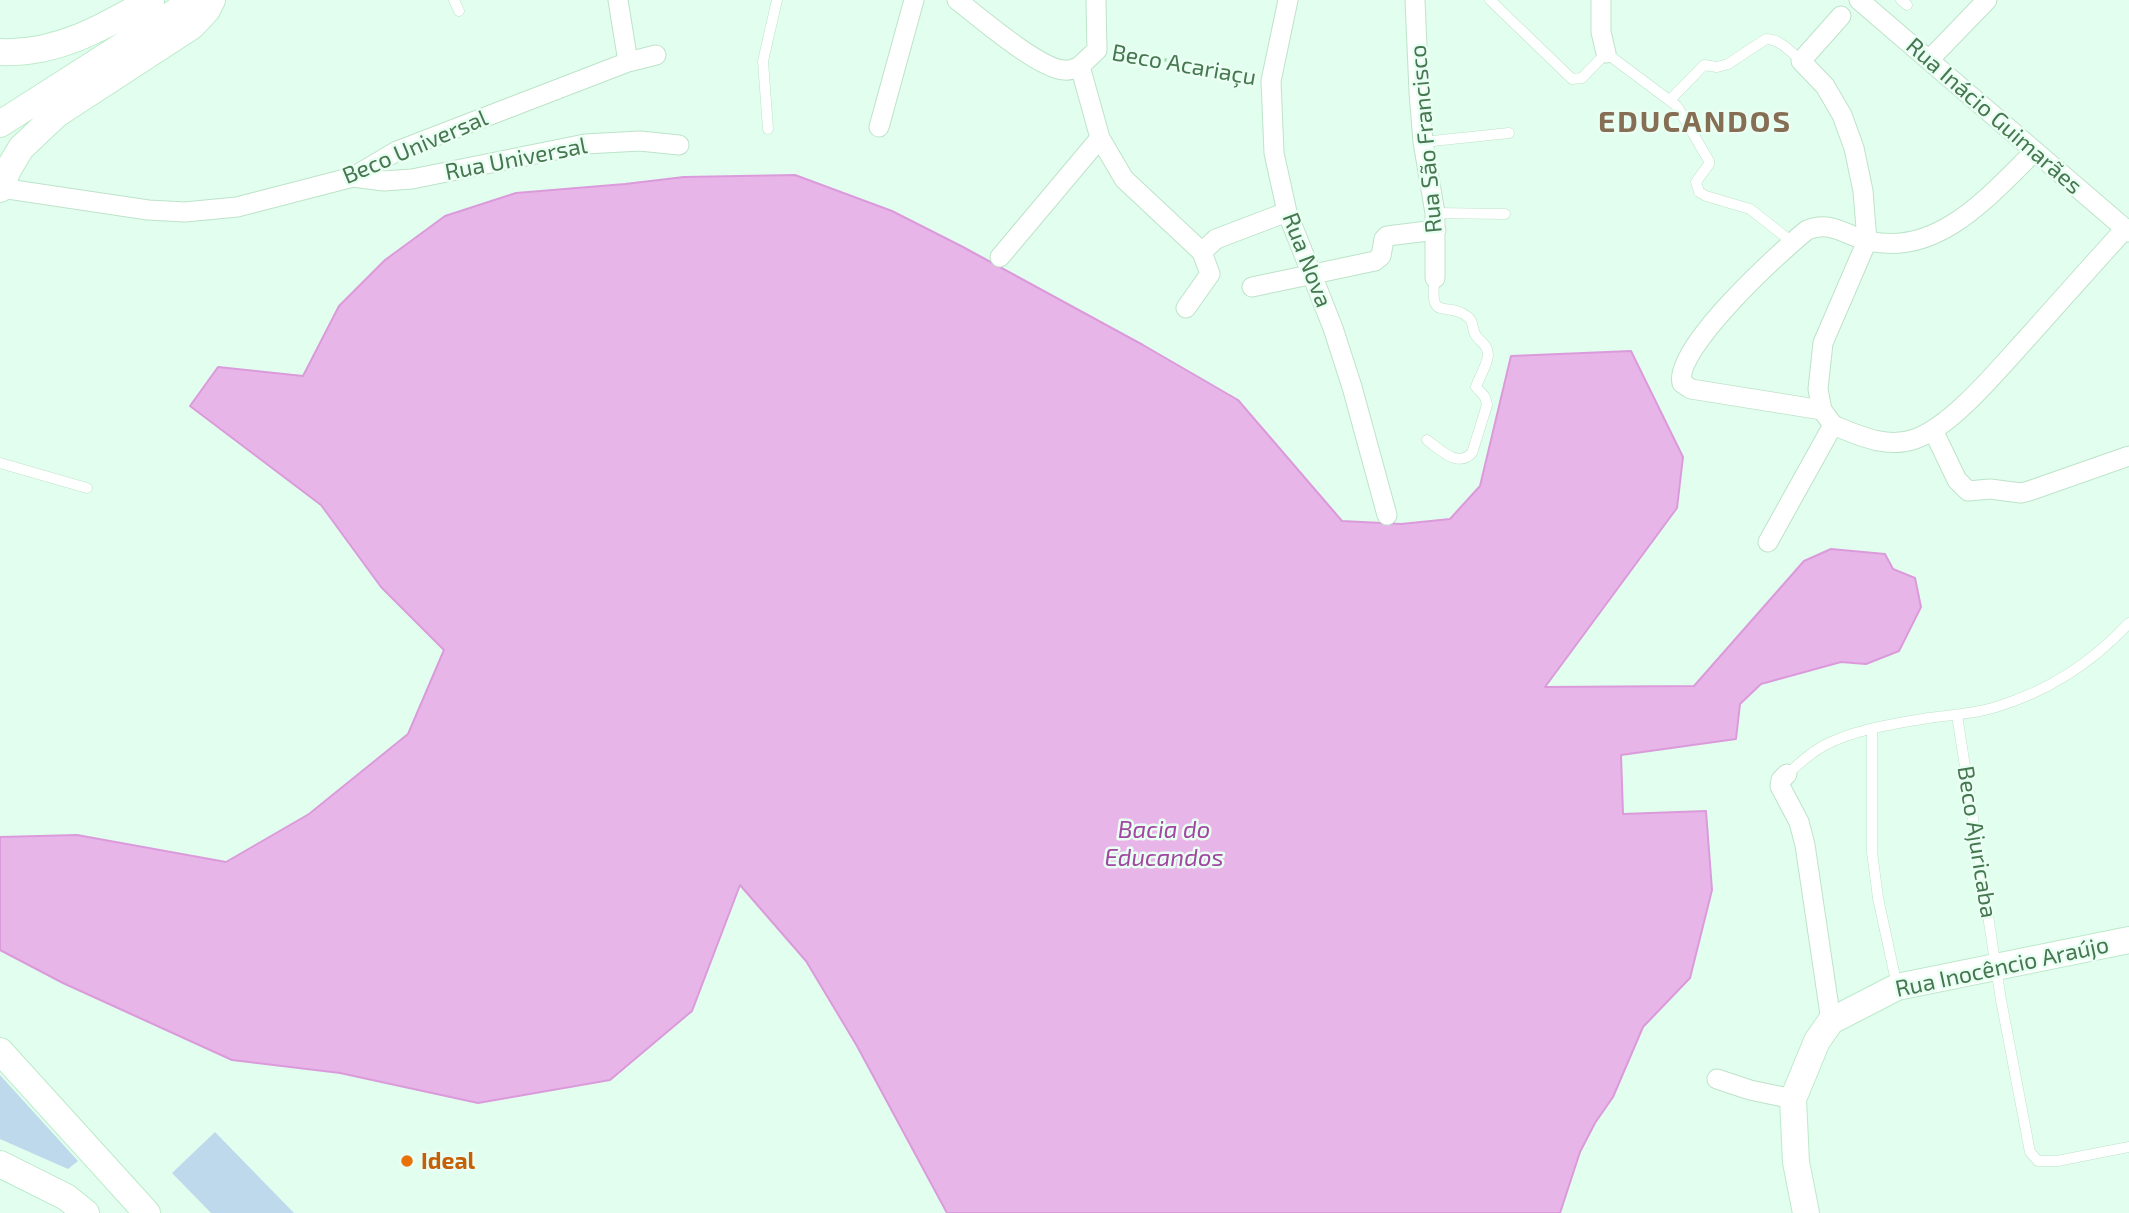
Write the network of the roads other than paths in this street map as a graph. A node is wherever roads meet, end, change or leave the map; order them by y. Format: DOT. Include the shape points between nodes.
graph roads {
  1 [pos="152,0"];
  2 [pos="194,0"];
  3 [pos="212,0"];
  4 [pos="454,0"];
  5 [pos="618,0"];
  6 [pos="777,0"];
  7 [pos="914,0"];
  8 [pos="957,0"];
  9 [pos="1096,0"];
  10 [pos="1289,0"];
  11 [pos="1415,0"];
  12 [pos="1490,0"];
  13 [pos="1601,0"];
  14 [pos="1859,0"];
  15 [pos="1987,0"];
  16 [pos="459,11"];
  17 [pos="1841,16"];
  18 [pos="0,52"];
  19 [pos="1606,53"];
  20 [pos="656,55"];
  21 [pos="1930,60"];
  22 [pos="1801,61"];
  23 [pos="628,62"];
  24 [pos="1080,66"];
  25 [pos="1670,100"];
  26 [pos="0,124"];
  27 [pos="879,127"];
  28 [pos="768,129"];
  29 [pos="1509,133"];
  30 [pos="1100,138"];
  31 [pos="1423,142"];
  32 [pos="679,145"];
  33 [pos="11,147"];
  34 [pos="2034,152"];
  35 [pos="353,177"];
  36 [pos="0,189"];
  37 [pos="1287,212"];
  38 [pos="1505,214"];
  39 [pos="1436,221"];
  40 [pos="2127,230"];
  41 [pos="1867,241"];
  42 [pos="1792,242"];
  43 [pos="1202,252"];
  44 [pos="1000,257"];
  45 [pos="1312,273"];
  46 [pos="1434,278"];
  47 [pos="1252,287"];
  48 [pos="1186,308"];
  49 [pos="1828,418"];
  50 [pos="1933,430"];
  51 [pos="1427,440"];
  52 [pos="2129,456"];
  53 [pos="0,463"];
  54 [pos="87,488"];
  55 [pos="1387,515"];
  56 [pos="1768,541"];
  57 [pos="2129,623"];
  58 [pos="1957,715"];
  59 [pos="1872,729"];
  60 [pos="1787,774"];
  61 [pos="2129,940"];
  62 [pos="1996,968"];
  63 [pos="1897,987"];
  64 [pos="1831,1021"];
  65 [pos="0,1051"];
  66 [pos="1717,1079"];
  67 [pos="1793,1099"];
  68 [pos="2129,1147"];
  69 [pos="0,1164"];
  70 [pos="86,1213"];
  71 [pos="146,1213"];
  72 [pos="1806,1213"];
  1 -- 18 [label="street" via="46,50"];
  2 -- 26 [label="street"];
  3 -- 33 [label="street" via="192,26"];
  4 -- 16 [label="lane"];
  5 -- 23 [label="street"];
  6 -- 28 [label="lane" via="763,61"];
  7 -- 27 [label="street"];
  8 -- 24 [label="street" via="1050,67 1066,71"];
  9 -- 24 [label="street" via="1097,50"];
  10 -- 37 [label="street, Rua Nova" via="1271,81 1274,153"];
  11 -- 31 [label="street, Rua São Francisco"];
  12 -- 19 [label="lane" via="1573,79 1581,78"];
  13 -- 19 [label="street"];
  14 -- 21 [label="street, Rua Inácio Guimarães"];
  15 -- 21 [label="street"];
  17 -- 22 [label="street"];
  19 -- 25 [label="lane"];
  20 -- 23 [label="street, Beco Universal"];
  21 -- 34 [label="street, Rua Inácio Guimarães"];
  22 -- 25 [label="lane" via="1782,44 1766,39 1728,64 1704,65"];
  22 -- 41 [label="street" via="1825,86 1842,115 1863,191"];
  23 -- 35 [label="street, Beco Universal" via="397,151"];
  24 -- 30 [label="street"];
  25 -- 42 [label="lane" via="1709,161 1696,182 1699,192 1750,209"];
  29 -- 31 [label="lane"];
  30 -- 43 [label="street" via="1124,179"];
  30 -- 44 [label="street"];
  31 -- 39 [label="street, Rua São Francisco"];
  32 -- 35 [label="street, Rua Universal" via="640,141 585,144 412,179"];
  33 -- 36 [label="street"];
  34 -- 40 [label="street, Rua Inácio Guimarães"];
  34 -- 41 [label="street" via="1984,202 1943,230 1903,242"];
  35 -- 36 [label="street, Beco Universal" via="237,207 185,212"];
  37 -- 43 [label="street" via="1216,239"];
  37 -- 45 [label="street, Rua Nova"];
  38 -- 39 [label="lane"];
  39 -- 45 [label="street" via="1390,234 1378,259"];
  39 -- 46 [label="street, Rua São Francisco"];
  40 -- 50 [label="street" via="1980,390"];
  41 -- 42 [label="street" via="1826,225 1807,230"];
  41 -- 49 [label="street" via="1823,343 1818,389"];
  42 -- 49 [label="street" via="1718,315 1688,355 1680,380 1691,389"];
  43 -- 48 [label="street" via="1210,274"];
  45 -- 47 [label="street"];
  45 -- 55 [label="street, Rua Nova" via="1352,387"];
  46 -- 51 [label="lane" via="1434,303 1468,317 1474,334 1486,347 1488,356 1475,387 1487,405 1469,457 1454,459"];
  49 -- 50 [label="street" via="1874,441 1914,439"];
  49 -- 56 [label="street"];
  50 -- 52 [label="street" via="1957,480 1968,491 2029,491"];
  53 -- 54 [label="lane"];
  57 -- 58 [label="lane" via="2059,681 1995,708"];
  58 -- 59 [label="lane"];
  58 -- 62 [label="lane, Beco Ajuricaba"];
  59 -- 60 [label="lane" via="1823,746"];
  59 -- 63 [label="lane" via="1872,852"];
  60 -- 64 [label="street" via="1780,786 1805,845"];
  61 -- 62 [label="street, Rua Inocêncio Araújo"];
  62 -- 63 [label="street, Rua Inocêncio Araújo"];
  62 -- 68 [label="lane, Beco Ajuricaba" via="2033,1157 2057,1161"];
  63 -- 64 [label="street, Rua Inocêncio Araújo"];
  64 -- 67 [label="street"];
  65 -- 71 [label="street"];
  66 -- 67 [label="street"];
  67 -- 72 [label="street" via="1796,1162"];
  69 -- 70 [label="street" via="66,1197"];
}
